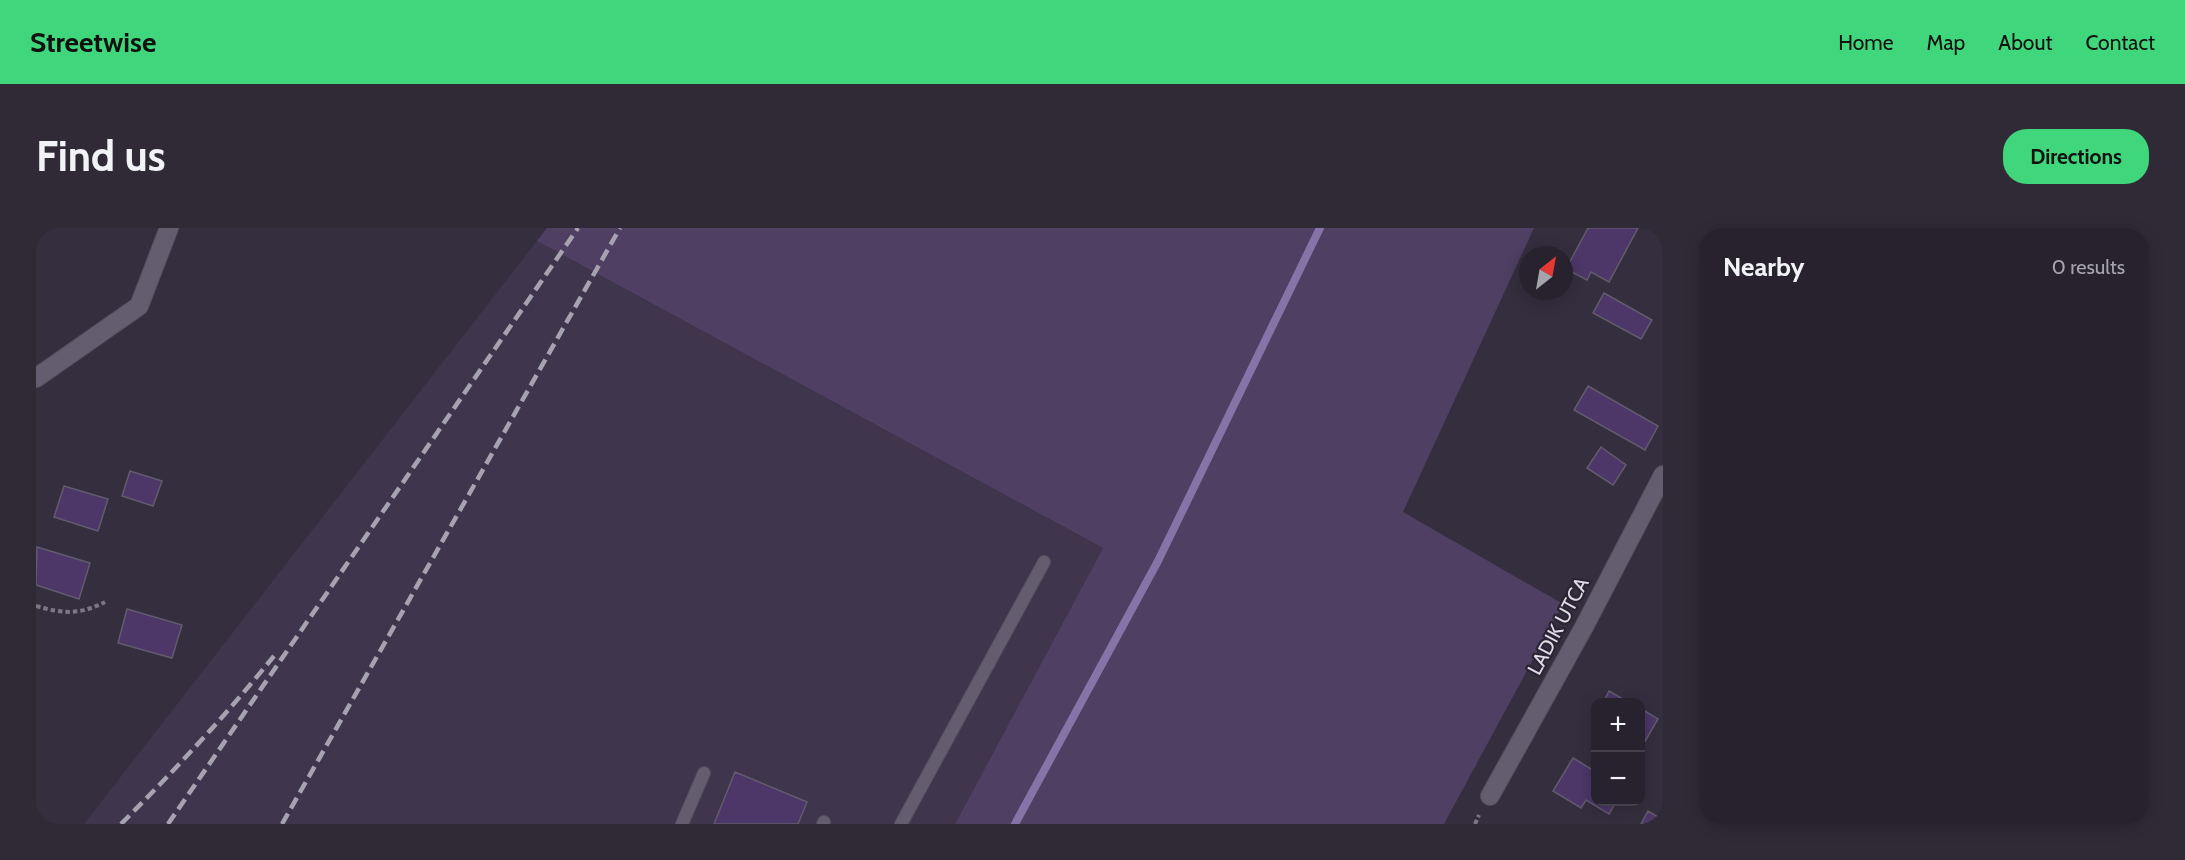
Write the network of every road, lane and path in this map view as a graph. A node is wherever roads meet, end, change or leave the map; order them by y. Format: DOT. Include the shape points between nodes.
graph roads {
  1 [pos="169,228"];
  2 [pos="36,378"];
  3 [pos="1663,475"];
  4 [pos="1044,562"];
  5 [pos="105,602"];
  6 [pos="36,606"];
  7 [pos="704,773"];
  8 [pos="1490,796"];
  9 [pos="682,824"];
  10 [pos="901,824"];
  1 -- 2 [label="street" via="140,306"];
  3 -- 8 [label="street, LADIK UTCA"];
  4 -- 10 [label="lane"];
  5 -- 6 [label="path" via="87,611 57,612"];
  7 -- 9 [label="lane"];
}
